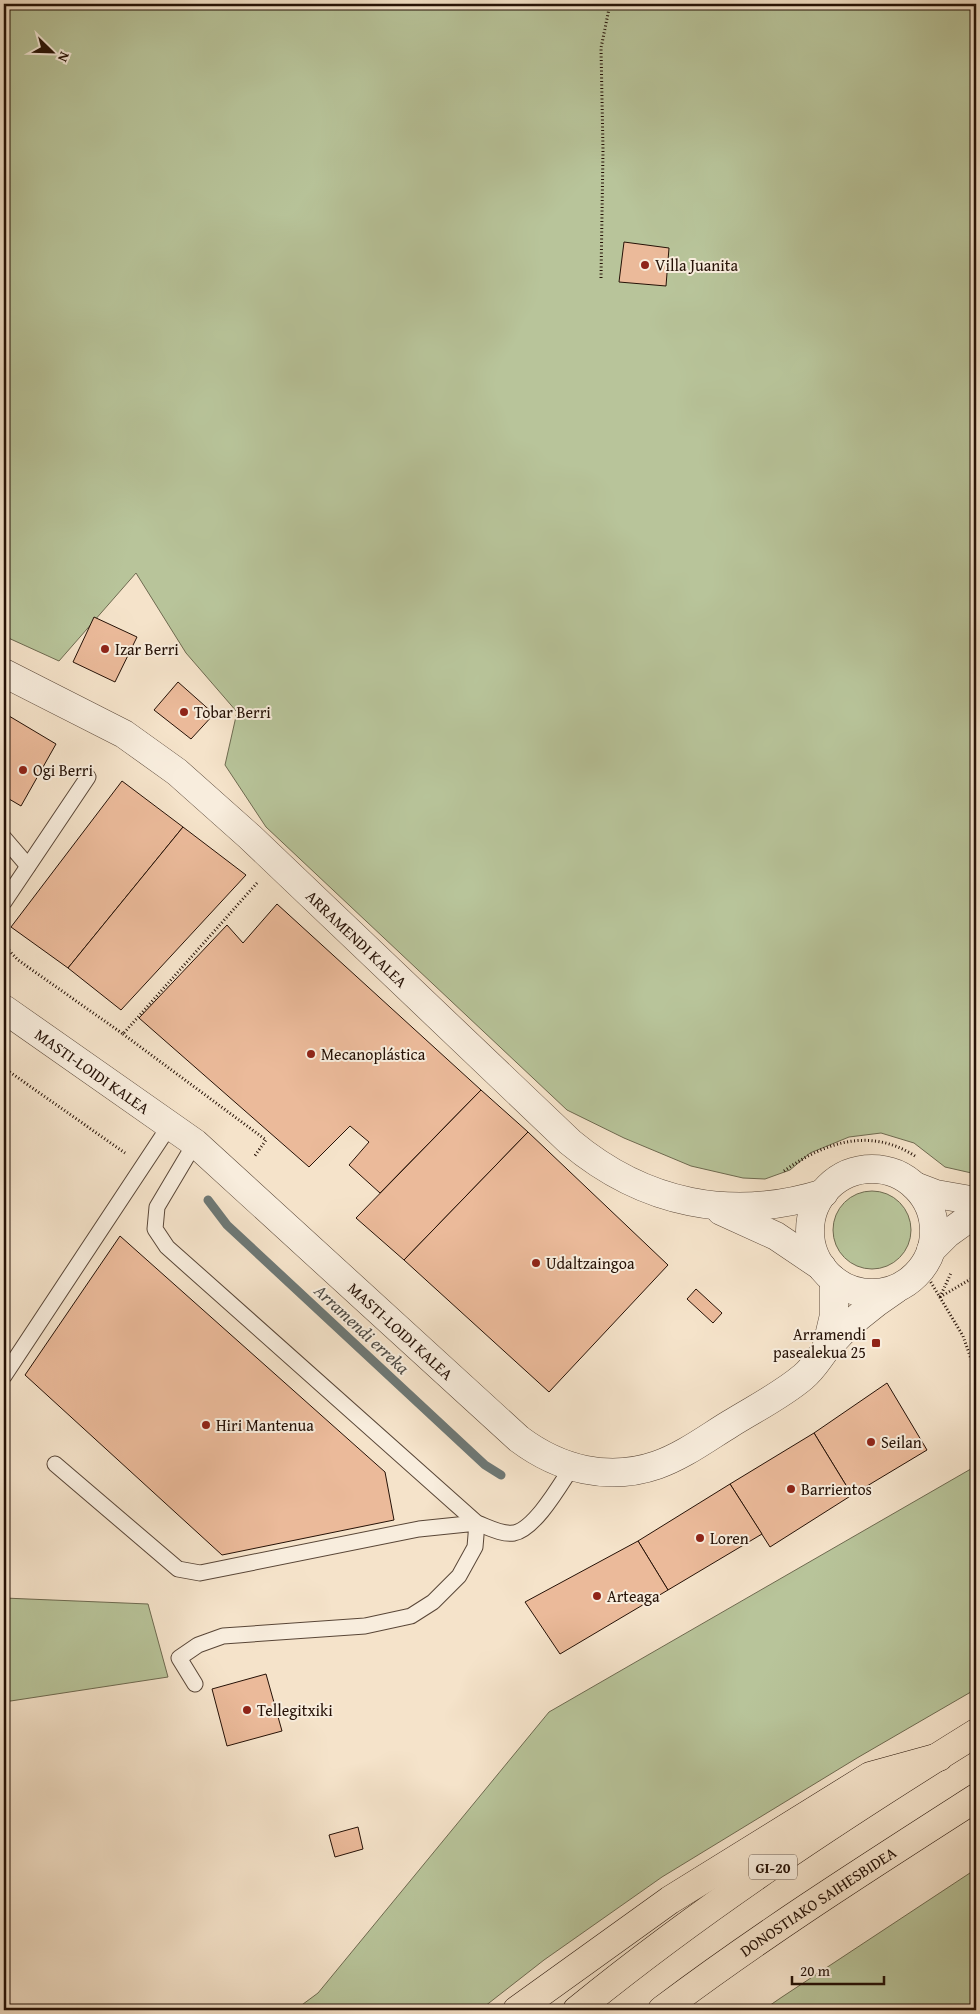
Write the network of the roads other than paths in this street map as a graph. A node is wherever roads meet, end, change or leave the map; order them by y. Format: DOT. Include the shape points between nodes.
graph roads {
  1 [pos="4,673"];
  2 [pos="88,777"];
  3 [pos="4,838"];
  4 [pos="28,866"];
  5 [pos="4,902"];
  6 [pos="4,1009"];
  7 [pos="170,1126"];
  8 [pos="195,1143"];
  9 [pos="915,1186"];
  10 [pos="824,1193"];
  11 [pos="976,1201"];
  12 [pos="706,1205"];
  13 [pos="976,1212"];
  14 [pos="926,1259"];
  15 [pos="828,1274"];
  16 [pos="896,1289"];
  17 [pos="825,1350"];
  18 [pos="4,1376"];
  19 [pos="54,1464"];
  20 [pos="572,1467"];
  21 [pos="477,1523"];
  22 [pos="195,1684"];
  23 [pos="976,1733"];
  24 [pos="939,1757"];
  25 [pos="976,1798"];
  26 [pos="517,2010"];
  27 [pos="577,2010"];
  28 [pos="662,2010"];
  1 -- 12 [label="street, ARRAMENDI KALEA" via="124,734 177,772 589,1158 645,1187"];
  2 -- 4 [label="lane"];
  3 -- 4 [label="lane"];
  4 -- 5 [label="lane"];
  6 -- 7 [label="street, MASTI-LOIDI KALEA"];
  7 -- 8 [label="street, MASTI-LOIDI KALEA"];
  7 -- 18 [label="lane"];
  8 -- 20 [label="street, MASTI-LOIDI KALEA" via="518,1439 536,1452"];
  8 -- 21 [label="lane" via="157,1207 155,1229 167,1247"];
  9 -- 10 [label="street" via="889,1172 864,1170 837,1181"];
  9 -- 11 [label="street" via="936,1194"];
  9 -- 14 [label="street" via="932,1214 934,1231"];
  10 -- 12 [label="street, ARRAMENDI KALEA" via="796,1202 766,1206"];
  10 -- 15 [label="street" via="815,1209 811,1234 814,1251"];
  12 -- 15 [label="street, ARRAMENDI KALEA" via="776,1236"];
  13 -- 14 [label="street" via="947,1234"];
  14 -- 16 [label="street" via="909,1281"];
  15 -- 16 [label="street" via="849,1288 864,1292"];
  15 -- 17 [label="street, MASTI-LOIDI KALEA" via="834,1315"];
  16 -- 17 [label="street, MASTI-LOIDI KALEA" via="863,1312"];
  17 -- 20 [label="street, MASTI-LOIDI KALEA" via="812,1369 795,1384 677,1456 638,1470 618,1473"];
  19 -- 21 [label="lane" via="178,1569 200,1573 419,1530"];
  20 -- 21 [label="lane" via="544,1508 527,1526 514,1533"];
  21 -- 22 [label="lane" via="475,1547 459,1576 433,1602 411,1616 365,1626 223,1636 198,1645 179,1658"];
  23 -- 24 [label="highway, GI-20"];
  24 -- 26 [label="highway" via="870,1776 670,1900"];
  24 -- 27 [label="highway, GI-20" via="744,1887"];
  25 -- 28 [label="highway, DONOSTIAKO SAIHESBIDEA" via="830,1892"];
}
